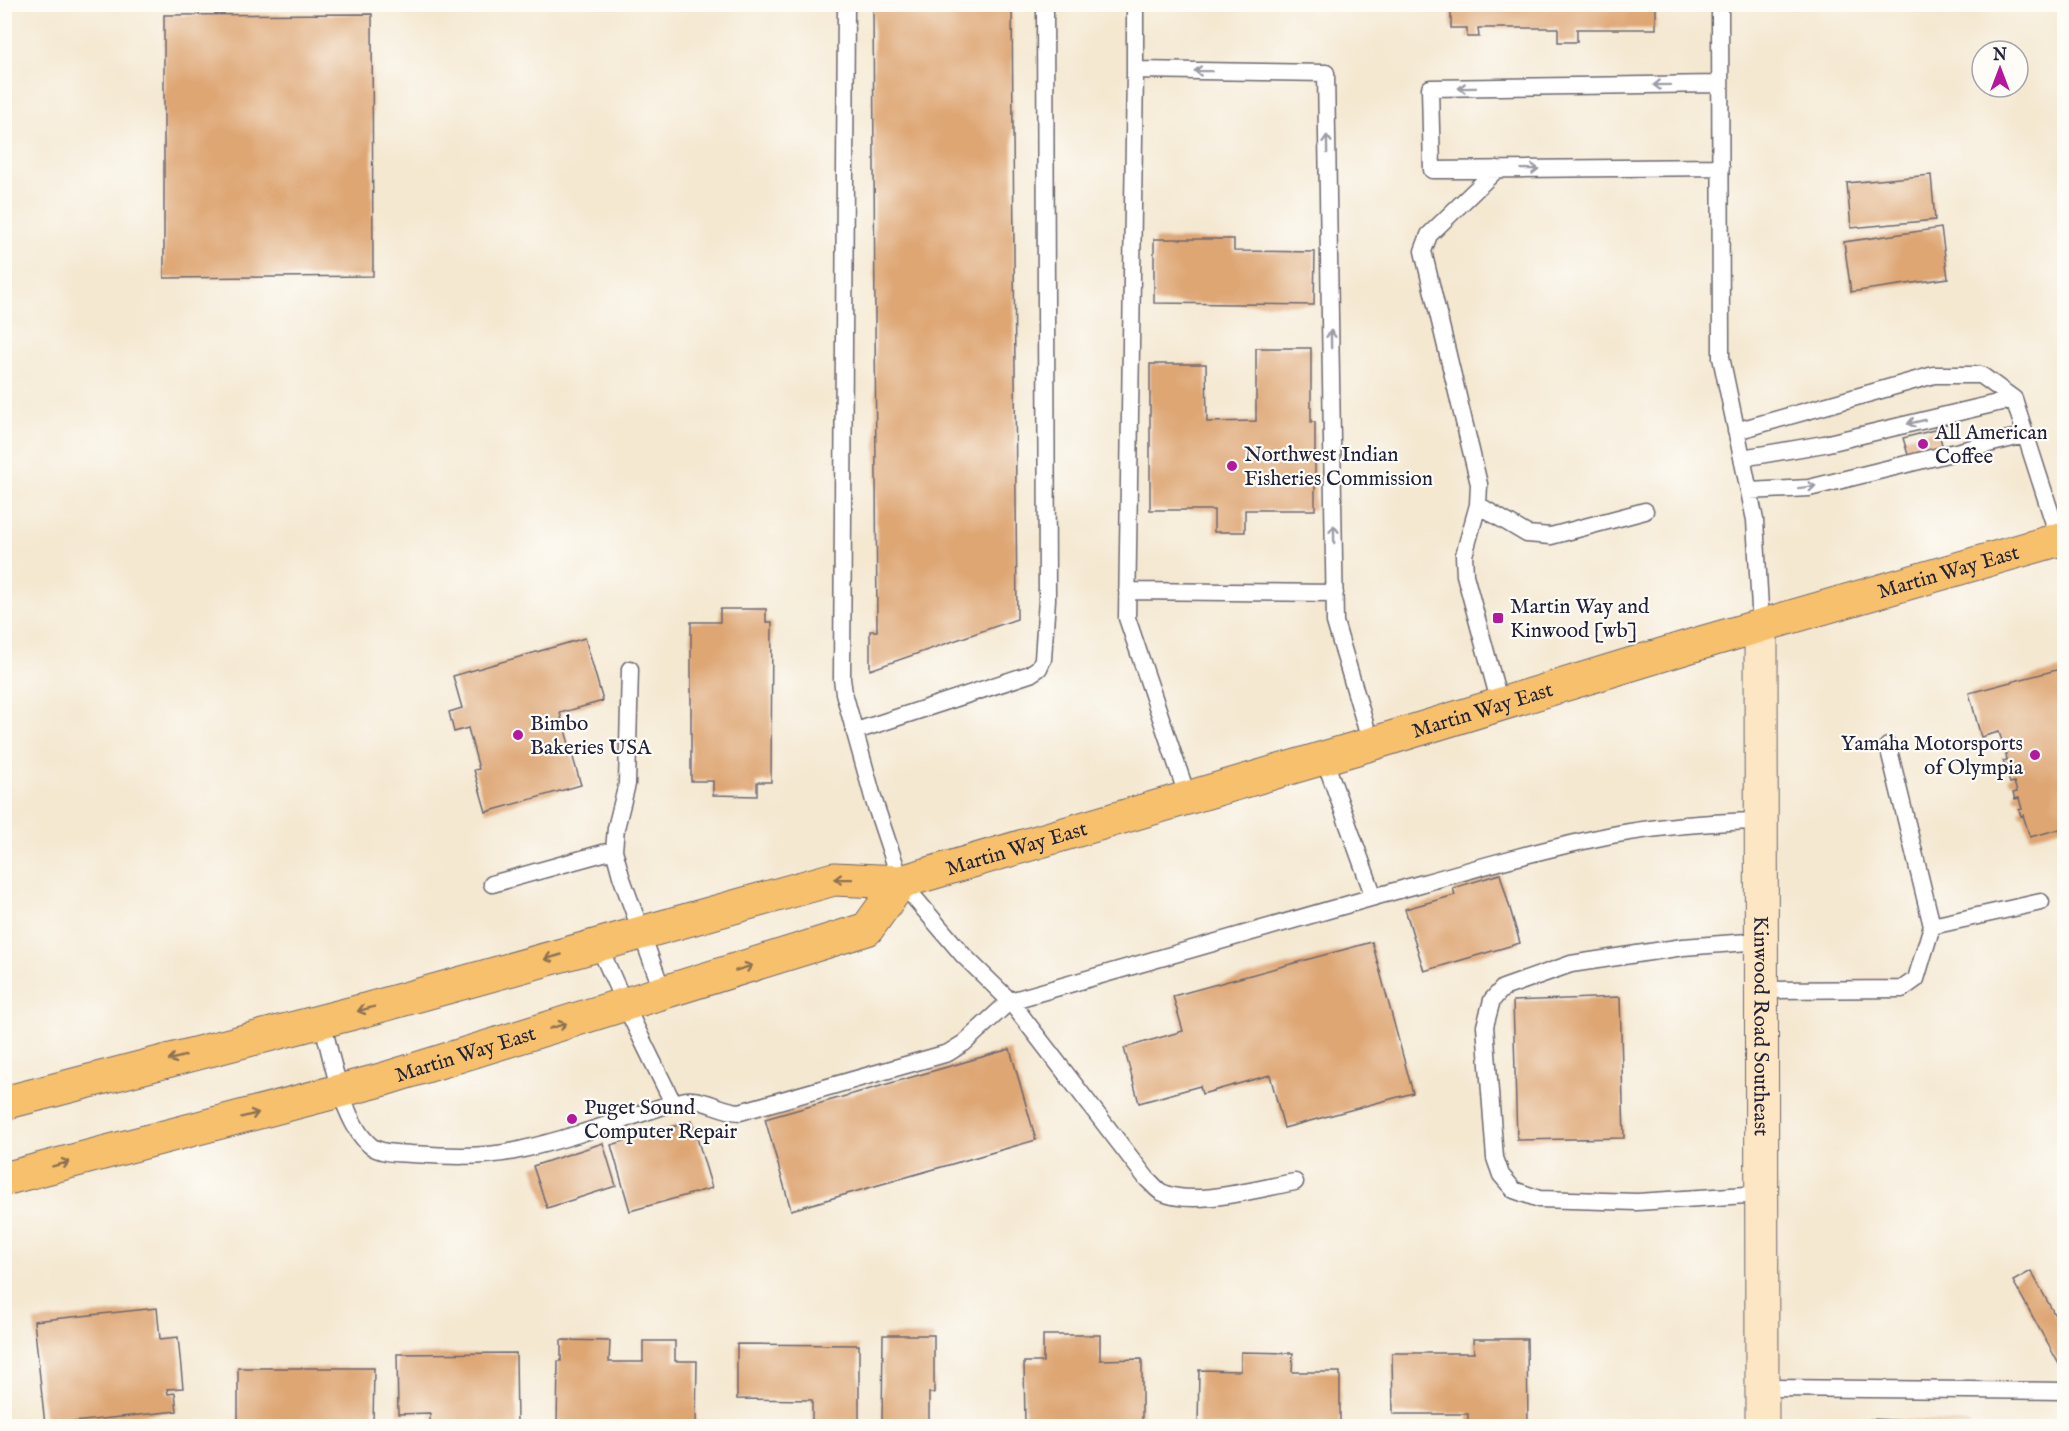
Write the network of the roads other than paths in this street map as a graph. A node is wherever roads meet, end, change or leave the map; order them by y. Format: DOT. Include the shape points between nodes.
graph roads {
  1 [pos="846,4"];
  2 [pos="1045,4"];
  3 [pos="1135,4"];
  4 [pos="1720,4"];
  5 [pos="1135,70"];
  6 [pos="1720,84"];
  7 [pos="1721,166"];
  8 [pos="1497,169"];
  9 [pos="2014,399"];
  10 [pos="1736,431"];
  11 [pos="2025,435"];
  12 [pos="1742,458"];
  13 [pos="1749,491"];
  14 [pos="1478,505"];
  15 [pos="1645,511"];
  16 [pos="2062,538"];
  17 [pos="1127,591"];
  18 [pos="1335,593"];
  19 [pos="1761,626"];
  20 [pos="630,669"];
  21 [pos="1500,704"];
  22 [pos="856,731"];
  23 [pos="1371,744"];
  24 [pos="1888,746"];
  25 [pos="1324,758"];
  26 [pos="1188,798"];
  27 [pos="1761,821"];
  28 [pos="614,850"];
  29 [pos="901,882"];
  30 [pos="492,884"];
  31 [pos="1374,897"];
  32 [pos="2041,902"];
  33 [pos="1932,926"];
  34 [pos="641,933"];
  35 [pos="1761,941"];
  36 [pos="598,944"];
  37 [pos="1762,990"];
  38 [pos="663,993"];
  39 [pos="1010,1001"];
  40 [pos="625,1005"];
  41 [pos="322,1021"];
  42 [pos="340,1091"];
  43 [pos="4,1103"];
  44 [pos="673,1103"];
  45 [pos="4,1179"];
  46 [pos="1295,1182"];
  47 [pos="1762,1194"];
  48 [pos="1762,1388"];
  49 [pos="2064,1391"];
  50 [pos="1762,1426"];
  1 -- 22 [label="lane" via="842,679"];
  2 -- 22 [label="lane" via="1047,599 1043,659 1030,674"];
  3 -- 5 [label="lane"];
  4 -- 6 [label="lane"];
  5 -- 17 [label="lane"];
  18 -- 5 [label="lane, one-way" via="1326,73"];
  6 -- 7 [label="lane"];
  6 -- 8 [label="lane, one-way" via="1430,88 1432,170"];
  8 -- 7 [label="lane, one-way"];
  7 -- 10 [label="lane" via="1721,357"];
  8 -- 14 [label="lane" via="1429,235 1423,251 1479,484"];
  9 -- 10 [label="lane" via="1982,375 1934,375"];
  9 -- 11 [label="lane"];
  9 -- 12 [label="lane, one-way" via="1824,444"];
  10 -- 12 [label="lane"];
  13 -- 11 [label="lane, one-way" via="1809,488"];
  11 -- 16 [label="lane"];
  12 -- 13 [label="lane"];
  13 -- 19 [label="lane" via="1755,520"];
  14 -- 15 [label="lane" via="1527,534 1551,536"];
  14 -- 21 [label="lane" via="1464,555 1465,575"];
  16 -- 19 [label="main road, Martin Way East"];
  17 -- 18 [label="lane"];
  17 -- 26 [label="lane" via="1127,618"];
  18 -- 23 [label="lane" via="1335,622"];
  19 -- 21 [label="main road, Martin Way East"];
  19 -- 27 [label="street, Kinwood Road Southeast"];
  20 -- 28 [label="lane" via="627,784"];
  21 -- 23 [label="main road, Martin Way East"];
  22 -- 29 [label="lane"];
  23 -- 25 [label="main road, Martin Way East"];
  24 -- 33 [label="lane"];
  25 -- 26 [label="main road, Martin Way East"];
  25 -- 31 [label="lane"];
  26 -- 29 [label="main road, Martin Way East"];
  27 -- 31 [label="lane" via="1700,823 1613,835"];
  27 -- 35 [label="street, Kinwood Road Southeast"];
  28 -- 30 [label="lane"];
  28 -- 34 [label="lane"];
  29 -- 34 [label="main road, Martin Way East, one-way" via="834,879"];
  38 -- 29 [label="main road, Martin Way East, one-way" via="867,929"];
  29 -- 39 [label="lane" via="963,955"];
  31 -- 39 [label="lane"];
  32 -- 33 [label="lane"];
  33 -- 37 [label="lane" via="1916,980 1902,989"];
  34 -- 36 [label="main road, Martin Way East"];
  34 -- 38 [label="lane"];
  35 -- 37 [label="street, Kinwood Road Southeast"];
  35 -- 47 [label="lane" via="1683,947 1571,964 1503,988 1492,1000 1485,1026 1495,1158 1501,1175 1514,1190 1539,1198 1637,1202"];
  36 -- 40 [label="lane"];
  36 -- 41 [label="main road, Martin Way East, one-way"];
  37 -- 47 [label="street, Kinwood Road Southeast"];
  38 -- 40 [label="main road, Martin Way East"];
  39 -- 44 [label="lane" via="948,1053 740,1112 691,1100"];
  39 -- 46 [label="lane" via="1160,1191 1184,1198 1204,1198"];
  42 -- 40 [label="main road, Martin Way East, one-way"];
  40 -- 44 [label="lane"];
  41 -- 42 [label="lane"];
  41 -- 43 [label="main road, Martin Way East, one-way"];
  42 -- 44 [label="lane" via="357,1132 372,1148 456,1156 514,1151"];
  45 -- 42 [label="main road, Martin Way East, one-way"];
  47 -- 48 [label="street, Kinwood Road Southeast"];
  48 -- 49 [label="lane"];
  48 -- 50 [label="street, Kinwood Road Southeast"];
}
